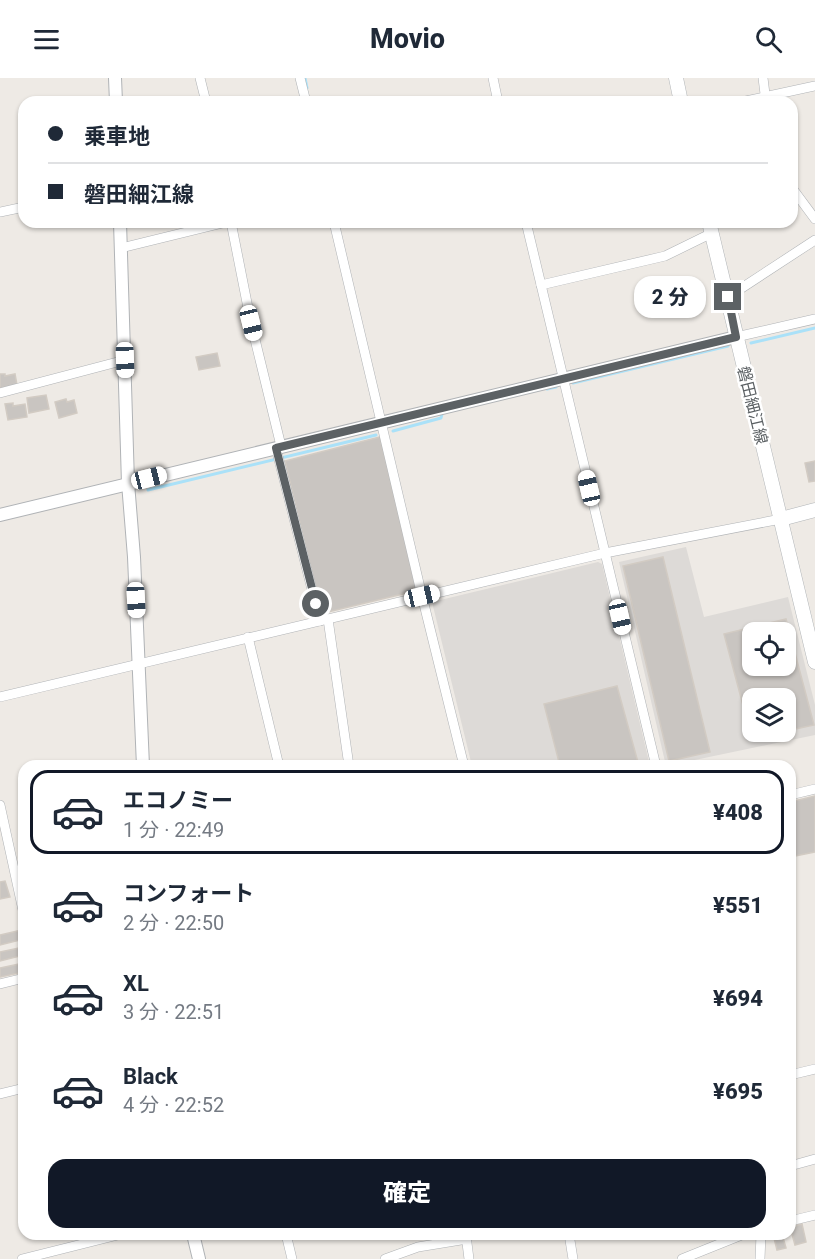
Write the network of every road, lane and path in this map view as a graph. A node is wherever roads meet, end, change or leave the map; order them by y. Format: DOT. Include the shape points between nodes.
graph roads {
  1 [pos="115,78"];
  2 [pos="200,78"];
  3 [pos="300,78"];
  4 [pos="493,78"];
  5 [pos="676,78"];
  6 [pos="763,78"];
  7 [pos="815,86"];
  8 [pos="116,96"];
  9 [pos="204,96"];
  10 [pos="304,96"];
  11 [pos="497,96"];
  12 [pos="680,96"];
  13 [pos="766,96"];
  14 [pos="777,96"];
  15 [pos="798,196"];
  16 [pos="18,208"];
  17 [pos="0,212"];
  18 [pos="815,219"];
  19 [pos="120,228"];
  20 [pos="204,228"];
  21 [pos="230,228"];
  22 [pos="335,228"];
  23 [pos="527,228"];
  24 [pos="708,228"];
  25 [pos="710,228"];
  26 [pos="815,240"];
  27 [pos="121,248"];
  28 [pos="541,285"];
  29 [pos="728,297"];
  30 [pos="815,319"];
  31 [pos="736,337"];
  32 [pos="125,360"];
  33 [pos="562,378"];
  34 [pos="0,393"];
  35 [pos="382,423"];
  36 [pos="279,453"];
  37 [pos="128,483"];
  38 [pos="815,510"];
  39 [pos="0,515"];
  40 [pos="781,519"];
  41 [pos="605,553"];
  42 [pos="422,596"];
  43 [pos="324,620"];
  44 [pos="248,637"];
  45 [pos="815,662"];
  46 [pos="139,664"];
  47 [pos="0,697"];
  48 [pos="143,760"];
  49 [pos="278,760"];
  50 [pos="349,760"];
  51 [pos="463,760"];
  52 [pos="655,760"];
  53 [pos="815,789"];
  54 [pos="796,794"];
  55 [pos="0,805"];
  56 [pos="18,888"];
  57 [pos="18,980"];
  58 [pos="0,984"];
  59 [pos="815,1069"];
  60 [pos="796,1074"];
  61 [pos="18,1090"];
  62 [pos="0,1094"];
  63 [pos="815,1159"];
  64 [pos="796,1164"];
  65 [pos="815,1215"];
  66 [pos="796,1220"];
  67 [pos="98,1240"];
  68 [pos="194,1240"];
  69 [pos="287,1240"];
  70 [pos="452,1240"];
  71 [pos="466,1240"];
  72 [pos="570,1240"];
  73 [pos="729,1240"];
  74 [pos="761,1240"];
  75 [pos="22,1259"];
  76 [pos="199,1259"];
  77 [pos="292,1259"];
  78 [pos="385,1259"];
  79 [pos="469,1259"];
  80 [pos="573,1259"];
  81 [pos="682,1259"];
  82 [pos="760,1259"];
  1 -- 8 [label="street"];
  2 -- 9 [label="street"];
  3 -- 10 [label="street"];
  4 -- 11 [label="street"];
  5 -- 12 [label="main road"];
  6 -- 13 [label="street"];
  7 -- 14 [label="street"];
  15 -- 18 [label="street"];
  16 -- 17 [label="street"];
  19 -- 27 [label="street"];
  20 -- 27 [label="street"];
  21 -- 36 [label="street"];
  22 -- 35 [label="street"];
  23 -- 28 [label="street"];
  24 -- 28 [label="street" via="665,256"];
  25 -- 29 [label="main road, 磐田細江線"];
  26 -- 29 [label="street"];
  27 -- 32 [label="street"];
  28 -- 33 [label="street"];
  29 -- 31 [label="main road, 磐田細江線"];
  30 -- 31 [label="street"];
  31 -- 33 [label="street"];
  31 -- 40 [label="main road, 磐田細江線"];
  32 -- 34 [label="street"];
  32 -- 37 [label="street"];
  33 -- 35 [label="street"];
  33 -- 41 [label="street"];
  35 -- 36 [label="street"];
  35 -- 42 [label="street"];
  36 -- 37 [label="street"];
  36 -- 43 [label="street"];
  37 -- 39 [label="street"];
  37 -- 46 [label="street"];
  38 -- 40 [label="main road"];
  40 -- 41 [label="street"];
  40 -- 45 [label="main road, 磐田細江線"];
  41 -- 42 [label="street"];
  41 -- 52 [label="street"];
  42 -- 43 [label="street"];
  42 -- 51 [label="street"];
  43 -- 44 [label="street"];
  43 -- 50 [label="street"];
  44 -- 46 [label="street"];
  44 -- 49 [label="street"];
  46 -- 47 [label="street"];
  46 -- 48 [label="street"];
  53 -- 54 [label="street"];
  55 -- 56 [label="street"];
  57 -- 58 [label="street"];
  59 -- 60 [label="street"];
  61 -- 62 [label="street"];
  63 -- 64 [label="street"];
  65 -- 66 [label="street"];
  67 -- 75 [label="street"];
  68 -- 76 [label="street"];
  69 -- 77 [label="street"];
  70 -- 78 [label="street"];
  71 -- 79 [label="street"];
  72 -- 80 [label="street"];
  73 -- 81 [label="street"];
  74 -- 82 [label="street"];
}
